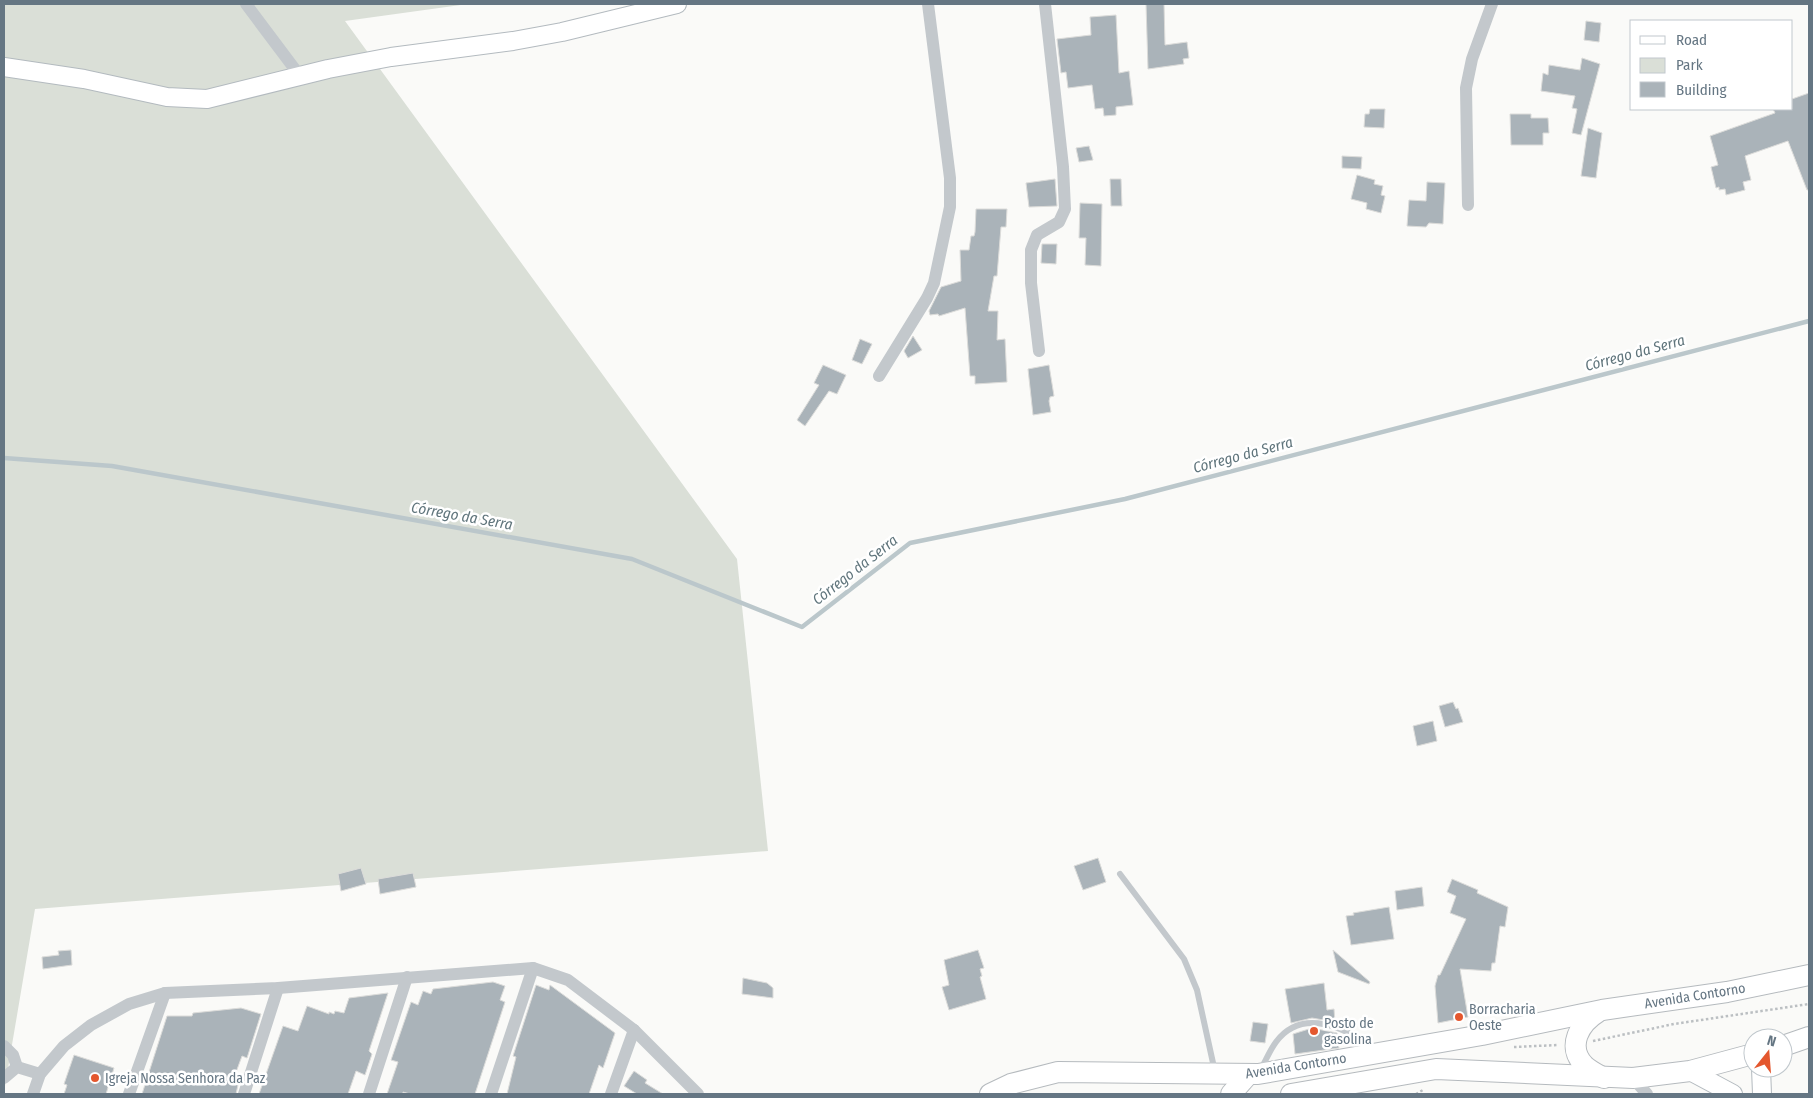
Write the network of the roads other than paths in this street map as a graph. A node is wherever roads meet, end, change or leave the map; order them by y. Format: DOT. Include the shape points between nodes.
graph roads {
  1 [pos="246,4"];
  2 [pos="677,4"];
  3 [pos="928,4"];
  4 [pos="1045,4"];
  5 [pos="1492,4"];
  6 [pos="4,68"];
  7 [pos="300,76"];
  8 [pos="1468,205"];
  9 [pos="1039,350"];
  10 [pos="879,376"];
  11 [pos="1120,874"];
  12 [pos="533,968"];
  13 [pos="1809,975"];
  14 [pos="407,978"];
  15 [pos="278,988"];
  16 [pos="165,993"];
  17 [pos="1602,1010"];
  18 [pos="634,1030"];
  19 [pos="1809,1037"];
  20 [pos="1793,1043"];
  21 [pos="4,1046"];
  22 [pos="1388,1051"];
  23 [pos="1743,1057"];
  24 [pos="17,1067"];
  25 [pos="1690,1071"];
  26 [pos="40,1074"];
  27 [pos="1253,1075"];
  28 [pos="1216,1076"];
  29 [pos="4,1078"];
  30 [pos="1604,1078"];
  31 [pos="1633,1078"];
  32 [pos="1762,1078"];
  33 [pos="1369,1081"];
  34 [pos="33,1094"];
  35 [pos="129,1094"];
  36 [pos="244,1094"];
  37 [pos="369,1094"];
  38 [pos="491,1094"];
  39 [pos="612,1094"];
  40 [pos="698,1094"];
  41 [pos="990,1094"];
  42 [pos="1231,1094"];
  43 [pos="1291,1094"];
  44 [pos="1647,1094"];
  45 [pos="1732,1094"];
  46 [pos="1762,1094"];
  1 -- 7 [label="street"];
  2 -- 7 [label="street" via="562,32 390,57"];
  3 -- 10 [label="street" via="950,178 950,207 934,283"];
  4 -- 9 [label="street" via="1065,209 1058,222 1037,234 1032,250 1031,283"];
  5 -- 8 [label="street" via="1472,59 1466,88"];
  6 -- 7 [label="street" via="193,99 225,96"];
  11 -- 28 [label="lane" via="1184,959 1197,990"];
  12 -- 14 [label="street"];
  12 -- 18 [label="street" via="568,980"];
  12 -- 38 [label="street"];
  13 -- 17 [label="main road, Avenida Contorno" via="1727,992"];
  14 -- 15 [label="street"];
  14 -- 37 [label="street"];
  15 -- 16 [label="street"];
  15 -- 36 [label="street"];
  16 -- 26 [label="street" via="129,1004 91,1025 64,1046"];
  16 -- 35 [label="street"];
  17 -- 22 [label="main road, Avenida Contorno"];
  17 -- 30 [label="main road" via="1579,1028 1576,1044 1583,1064"];
  18 -- 39 [label="street"];
  18 -- 40 [label="street"];
  19 -- 20 [label="main road"];
  21 -- 24 [label="street"];
  22 -- 27 [label="main road, Avenida Contorno"];
  22 -- 27 [label="lane" via="1326,1023 1304,1024 1276,1042"];
  22 -- 33 [label="main road"];
  23 -- 25 [label="main road, Avenida Contorno"];
  24 -- 26 [label="street"];
  24 -- 29 [label="street"];
  25 -- 31 [label="main road, Avenida Contorno"];
  25 -- 45 [label="street"];
  26 -- 34 [label="street"];
  27 -- 28 [label="main road, Avenida Contorno"];
  27 -- 42 [label="main road"];
  28 -- 41 [label="main road, Avenida Contorno" via="1058,1072 1011,1084"];
  30 -- 31 [label="main road, Avenida Contorno"];
  30 -- 33 [label="main road, Avenida Contorno" via="1443,1069"];
  31 -- 44 [label="street"];
  32 -- 46 [label="street"];
  33 -- 43 [label="main road, Avenida Contorno"];
}
